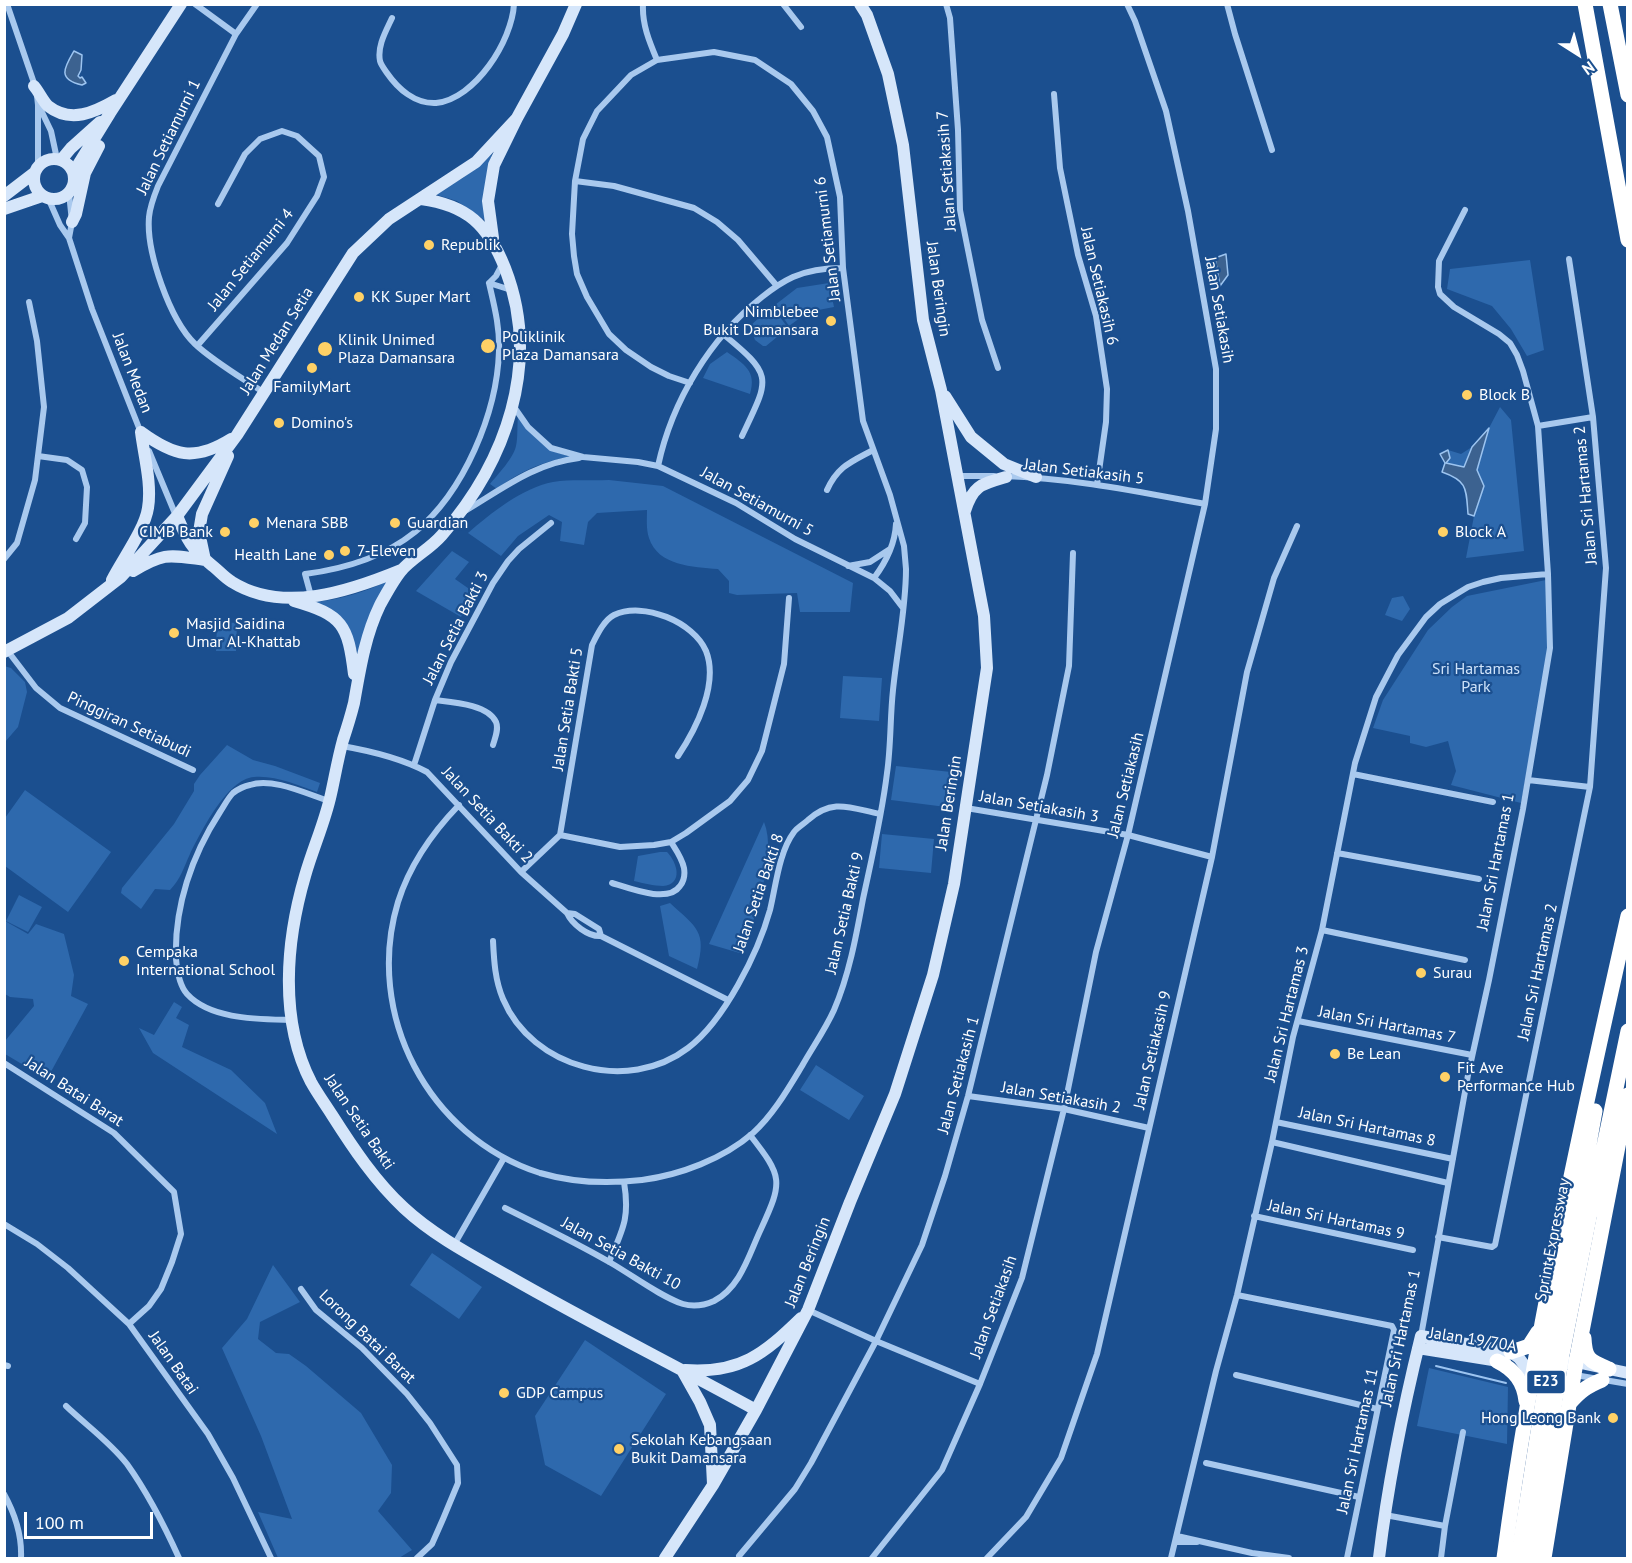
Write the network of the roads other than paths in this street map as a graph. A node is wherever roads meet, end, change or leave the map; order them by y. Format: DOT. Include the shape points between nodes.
graph roads {
  1 [pos="7,4"];
  2 [pos="181,4"];
  3 [pos="195,4"];
  4 [pos="257,4"];
  5 [pos="514,4"];
  6 [pos="576,4"];
  7 [pos="643,4"];
  8 [pos="783,4"];
  9 [pos="860,4"];
  10 [pos="946,4"];
  11 [pos="1127,4"];
  12 [pos="1227,4"];
  13 [pos="1585,4"];
  14 [pos="1610,4"];
  15 [pos="392,18"];
  16 [pos="801,27"];
  17 [pos="236,33"];
  18 [pos="657,60"];
  19 [pos="34,86"];
  20 [pos="1054,94"];
  21 [pos="1628,95"];
  22 [pos="119,98"];
  23 [pos="38,105"];
  24 [pos="110,113"];
  25 [pos="517,118"];
  26 [pos="1272,150"];
  27 [pos="59,160"];
  28 [pos="36,170"];
  29 [pos="74,177"];
  30 [pos="575,181"];
  31 [pos="69,193"];
  32 [pos="4,196"];
  33 [pos="45,198"];
  34 [pos="420,200"];
  35 [pos="218,204"];
  36 [pos="4,209"];
  37 [pos="1465,210"];
  38 [pos="72,222"];
  39 [pos="69,238"];
  40 [pos="1628,240"];
  41 [pos="494,242"];
  42 [pos="1569,259"];
  43 [pos="503,263"];
  44 [pos="843,268"];
  45 [pos="489,283"];
  46 [pos="777,285"];
  47 [pos="513,291"];
  48 [pos="28,302"];
  49 [pos="723,334"];
  50 [pos="196,346"];
  51 [pos="998,368"];
  52 [pos="690,383"];
  53 [pos="941,390"];
  54 [pos="263,392"];
  55 [pos="512,404"];
  56 [pos="1593,417"];
  57 [pos="1538,426"];
  58 [pos="141,432"];
  59 [pos="237,435"];
  60 [pos="742,436"];
  61 [pos="873,450"];
  62 [pos="38,456"];
  63 [pos="583,457"];
  64 [pos="658,466"];
  65 [pos="958,476"];
  66 [pos="1006,477"];
  67 [pos="1036,477"];
  68 [pos="1098,485"];
  69 [pos="827,490"];
  70 [pos="1205,504"];
  71 [pos="964,515"];
  72 [pos="177,516"];
  73 [pos="458,516"];
  74 [pos="896,516"];
  75 [pos="551,523"];
  76 [pos="1298,526"];
  77 [pos="76,539"];
  78 [pos="891,549"];
  79 [pos="1073,553"];
  80 [pos="4,559"];
  81 [pos="205,560"];
  82 [pos="846,566"];
  83 [pos="402,570"];
  84 [pos="1548,574"];
  85 [pos="121,577"];
  86 [pos="874,578"];
  87 [pos="109,586"];
  88 [pos="311,596"];
  89 [pos="789,598"];
  90 [pos="286,599"];
  91 [pos="903,608"];
  92 [pos="6,651"];
  93 [pos="356,687"];
  94 [pos="435,700"];
  95 [pos="493,745"];
  96 [pos="342,746"];
  97 [pos="678,756"];
  98 [pos="414,765"];
  99 [pos="193,770"];
  100 [pos="1353,774"];
  101 [pos="1528,780"];
  102 [pos="1590,788"];
  103 [pos="329,801"];
  104 [pos="1493,802"];
  105 [pos="459,805"];
  106 [pos="966,808"];
  107 [pos="880,814"];
  108 [pos="1035,821"];
  109 [pos="560,835"];
  110 [pos="1128,836"];
  111 [pos="672,842"];
  112 [pos="1337,853"];
  113 [pos="1212,857"];
  114 [pos="520,872"];
  115 [pos="1479,879"];
  116 [pos="612,883"];
  117 [pos="1628,916"];
  118 [pos="1322,930"];
  119 [pos="1628,930"];
  120 [pos="493,941"];
  121 [pos="1465,960"];
  122 [pos="728,1000"];
  123 [pos="292,1020"];
  124 [pos="1298,1021"];
  125 [pos="1628,1031"];
  126 [pos="1472,1055"];
  127 [pos="4,1063"];
  128 [pos="1628,1095"];
  129 [pos="968,1096"];
  130 [pos="1064,1109"];
  131 [pos="1276,1122"];
  132 [pos="1149,1128"];
  133 [pos="750,1135"];
  134 [pos="1272,1142"];
  135 [pos="504,1158"];
  136 [pos="1453,1159"];
  137 [pos="624,1182"];
  138 [pos="1448,1183"];
  139 [pos="505,1208"];
  140 [pos="1584,1209"];
  141 [pos="1254,1216"];
  142 [pos="4,1224"];
  143 [pos="1438,1237"];
  144 [pos="454,1245"];
  145 [pos="1413,1250"];
  146 [pos="609,1262"];
  147 [pos="301,1289"];
  148 [pos="1237,1295"];
  149 [pos="808,1310"];
  150 [pos="129,1324"];
  151 [pos="1541,1329"];
  152 [pos="1583,1330"];
  153 [pos="876,1341"];
  154 [pos="1419,1342"];
  155 [pos="1440,1352"];
  156 [pos="1511,1352"];
  157 [pos="1497,1361"];
  158 [pos="1574,1368"];
  159 [pos="681,1369"];
  160 [pos="1538,1370"];
  161 [pos="1628,1373"];
  162 [pos="1236,1375"];
  163 [pos="1606,1375"];
  164 [pos="980,1384"];
  165 [pos="1628,1384"];
  166 [pos="1408,1386"];
  167 [pos="66,1406"];
  168 [pos="1568,1406"];
  169 [pos="1377,1408"];
  170 [pos="756,1410"];
  171 [pos="1526,1413"];
  172 [pos="1563,1431"];
  173 [pos="1463,1432"];
  174 [pos="1522,1434"];
  175 [pos="1206,1462"];
  176 [pos="713,1485"];
  177 [pos="4,1494"];
  178 [pos="1359,1497"];
  179 [pos="1384,1515"];
  180 [pos="1445,1526"];
  181 [pos="1176,1539"];
  182 [pos="739,1556"];
  183 [pos="1252,1556"];
  184 [pos="21,1558"];
  185 [pos="179,1558"];
  186 [pos="271,1558"];
  187 [pos="417,1558"];
  188 [pos="664,1558"];
  189 [pos="872,1558"];
  190 [pos="987,1558"];
  191 [pos="1172,1558"];
  192 [pos="1289,1558"];
  193 [pos="1347,1558"];
  194 [pos="1379,1558"];
  195 [pos="1441,1558"];
  196 [pos="1504,1558"];
  197 [pos="1518,1558"];
  198 [pos="1532,1558"];
  199 [pos="1544,1558"];
  1 -- 19 [label="street"];
  2 -- 22 [label="street"];
  3 -- 17 [label="street"];
  4 -- 17 [label="street, Jalan Setiamurni 1"];
  5 -- 15 [label="street" via="506,35 482,75 468,88 436,103 421,102 405,94 380,62 382,39"];
  6 -- 25 [label="street"];
  7 -- 18 [label="street" via="643,18"];
  8 -- 16 [label="street"];
  9 -- 53 [label="street, Jalan Beringin" via="888,74 903,145 923,320"];
  10 -- 51 [label="street, Jalan Setiakasih 7" via="950,18 960,210 982,320"];
  11 -- 70 [label="street, Jalan Setiakasih" via="1166,111 1216,369 1215,429"];
  12 -- 26 [label="street"];
  13 -- 40 [label="highway"];
  14 -- 21 [label="highway"];
  17 -- 50 [label="street, Jalan Setiamurni 1" via="158,186 149,217 156,265 170,308"];
  18 -- 30 [label="street, Jalan Setiamurni 6" via="631,75 597,111 584,140"];
  18 -- 44 [label="street, Jalan Setiamurni 6" via="714,52 755,60 791,84 813,111 827,137 840,197"];
  19 -- 22 [label="street" via="48,105 76,115 94,113"];
  19 -- 23 [label="street"];
  20 -- 68 [label="street, Jalan Setiakasih 6" via="1060,168 1095,316 1107,389"];
  22 -- 24 [label="street"];
  22 -- 38 [label="street" via="118,112 85,173"];
  23 -- 27 [label="street"];
  23 -- 28 [label="street"];
  24 -- 27 [label="street"];
  24 -- 29 [label="street"];
  25 -- 34 [label="street, Jalan Medan Setia" via="476,162"];
  25 -- 41 [label="street" via="494,165 489,185"];
  27 -- 28 [label="street" via="46,160"];
  27 -- 29 [label="street" via="70,166"];
  28 -- 32 [label="street"];
  28 -- 33 [label="street" via="34,186"];
  29 -- 31 [label="street"];
  30 -- 46 [label="street" via="614,186 694,208 738,240"];
  30 -- 52 [label="street, Jalan Setiamurni 6" via="574,256 587,297 609,334 626,350 651,367"];
  31 -- 33 [label="street" via="62,198"];
  31 -- 38 [label="street, Jalan Medan"];
  33 -- 36 [label="street"];
  33 -- 39 [label="street, Jalan Medan"];
  34 -- 41 [label="street" via="456,207 481,225"];
  34 -- 54 [label="street, Jalan Medan Setia" via="389,219 353,253"];
  35 -- 50 [label="street, Jalan Setiamurni 4" via="245,154 260,139 282,131 297,136 319,156 324,177 317,196 287,243"];
  37 -- 57 [label="street, Jalan Sri Hartamas 1" via="1439,261 1440,294 1510,343"];
  38 -- 39 [label="street, Jalan Medan"];
  39 -- 58 [label="street, Jalan Medan" via="92,309"];
  41 -- 43 [label="street"];
  42 -- 56 [label="street, Jalan Sri Hartamas 2"];
  43 -- 45 [label="street"];
  43 -- 47 [label="street"];
  44 -- 46 [label="street" via="808,271"];
  44 -- 61 [label="street, Jalan Setiamurni 6" via="863,421"];
  45 -- 47 [label="street"];
  45 -- 88 [label="street" via="497,316 498,363 489,412 470,459 440,507 413,533 370,558 305,574"];
  46 -- 49 [label="street"];
  47 -- 55 [label="street" via="522,345"];
  48 -- 62 [label="street" via="37,341 44,407"];
  49 -- 52 [label="street"];
  49 -- 60 [label="street" via="756,363 763,380"];
  50 -- 54 [label="street, Jalan Setiamurni 1"];
  52 -- 64 [label="street"];
  53 -- 65 [label="street, Jalan Beringin"];
  53 -- 67 [label="street" via="972,437 1004,464"];
  54 -- 59 [label="street, Jalan Medan Setia"];
  55 -- 63 [label="street, Jalan Setiamurni 5" via="545,443"];
  55 -- 73 [label="street" via="486,476"];
  56 -- 57 [label="street, Jalan Sri Hartamas 2"];
  56 -- 102 [label="street, Jalan Sri Hartamas 2" via="1606,568"];
  57 -- 84 [label="street, Jalan Sri Hartamas 1"];
  58 -- 59 [label="street" via="162,447 182,454 216,448"];
  58 -- 72 [label="street, Jalan Medan"];
  58 -- 87 [label="street" via="148,509"];
  59 -- 72 [label="street, Jalan Medan Setia"];
  59 -- 81 [label="street" via="202,514 199,532"];
  61 -- 69 [label="street" via="842,467"];
  61 -- 74 [label="street, Jalan Setiamurni 6"];
  62 -- 77 [label="street" via="67,460 82,470 87,487 86,523"];
  62 -- 80 [label="street" via="17,543"];
  63 -- 64 [label="street, Jalan Setiamurni 5"];
  63 -- 73 [label="street, Jalan Setiamurni 5" via="524,474"];
  64 -- 82 [label="street, Jalan Setiamurni 5" via="736,503"];
  65 -- 66 [label="street, Jalan Setiakasih 5"];
  65 -- 71 [label="street, Jalan Beringin"];
  66 -- 67 [label="street, Jalan Setiakasih 5"];
  66 -- 71 [label="street" via="980,484 970,496"];
  67 -- 68 [label="street, Jalan Setiakasih 5"];
  68 -- 70 [label="street, Jalan Setiakasih 5"];
  70 -- 110 [label="street, Jalan Setiakasih"];
  71 -- 106 [label="street, Jalan Beringin" via="984,616 987,668"];
  72 -- 81 [label="street, Jalan Setia Bakti" via="194,549"];
  72 -- 85 [label="street, Jalan Medan Setia"];
  73 -- 83 [label="street"];
  74 -- 78 [label="street, Jalan Setiamurni 6"];
  74 -- 91 [label="street, Jalan Setiamurni 6" via="905,558"];
  75 -- 94 [label="street, Jalan Setia Bakti 3" via="519,549 493,583"];
  76 -- 113 [label="street, Jalan Setiakasih 9" via="1274,578 1247,672"];
  78 -- 82 [label="street" via="870,562"];
  78 -- 86 [label="street, Jalan Setiamurni 6"];
  79 -- 108 [label="street, Jalan Setiakasih 1" via="1069,666"];
  81 -- 85 [label="street" via="170,555 155,558"];
  81 -- 90 [label="street, Jalan Setia Bakti" via="231,582"];
  82 -- 86 [label="street, Jalan Setiamurni 5"];
  83 -- 88 [label="street, Jalan Setia Bakti" via="347,589"];
  83 -- 93 [label="street, Jalan Setia Bakti" via="372,624"];
  84 -- 100 [label="street, Jalan Sri Hartamas 3" via="1501,578 1468,587 1426,617 1398,655 1376,697"];
  84 -- 101 [label="street, Jalan Sri Hartamas 1" via="1550,648"];
  85 -- 87 [label="street"];
  86 -- 91 [label="street, Jalan Setiamurni 5"];
  87 -- 92 [label="street" via="68,618"];
  88 -- 90 [label="street, Jalan Setia Bakti"];
  89 -- 111 [label="street" via="784,664 764,742 748,780 730,801"];
  90 -- 93 [label="street, Jalan Setia Bakti" via="322,610 342,626 351,647"];
  91 -- 107 [label="street, Jalan Setia Bakti 9" via="888,771"];
  92 -- 99 [label="street, Pinggiran Setiabudi" via="36,688 60,708"];
  93 -- 96 [label="street, Jalan Setia Bakti"];
  94 -- 95 [label="street" via="461,703 491,715 497,732"];
  94 -- 98 [label="street, Jalan Setia Bakti 3"];
  96 -- 98 [label="street, Jalan Setia Bakti 2"];
  96 -- 103 [label="street, Jalan Setia Bakti"];
  97 -- 109 [label="street, Jalan Setia Bakti 5" via="700,717 706,697 706,650 681,624 662,615 633,611 613,615 601,629 589,656"];
  98 -- 105 [label="street, Jalan Setia Bakti 2" via="427,772"];
  100 -- 104 [label="street"];
  100 -- 112 [label="street, Jalan Sri Hartamas 3"];
  101 -- 102 [label="street"];
  101 -- 126 [label="street, Jalan Sri Hartamas 1"];
  102 -- 143 [label="street, Jalan Sri Hartamas 2" via="1495,1245"];
  103 -- 123 [label="street, Jalan Setia Bakti" via="292,925"];
  103 -- 123 [label="street" via="271,783 250,784 233,793 207,833 185,888 178,918 177,968 186,993 230,1015"];
  105 -- 114 [label="street, Jalan Setia Bakti 2"];
  105 -- 135 [label="street, Jalan Setia Bakti 9" via="429,840 402,891 390,947 390,993 401,1038 421,1080 466,1132"];
  106 -- 108 [label="street, Jalan Setiakasih 3"];
  106 -- 149 [label="street, Jalan Beringin" via="933,975 895,1094"];
  107 -- 122 [label="street, Jalan Setia Bakti 8" via="826,807 794,832 758,944"];
  107 -- 133 [label="street, Jalan Setia Bakti 9" via="853,953 833,1011 773,1111"];
  108 -- 110 [label="street, Jalan Setiakasih 3"];
  108 -- 129 [label="street, Jalan Setiakasih 1"];
  109 -- 111 [label="street" via="620,847"];
  109 -- 114 [label="street"];
  110 -- 113 [label="street, Jalan Setiakasih 3"];
  110 -- 130 [label="street, Jalan Setiakasih" via="1096,952"];
  111 -- 116 [label="street" via="684,871 681,885 674,892 652,893"];
  112 -- 115 [label="street"];
  112 -- 118 [label="street, Jalan Sri Hartamas 3"];
  113 -- 132 [label="street, Jalan Setiakasih 9"];
  114 -- 122 [label="street, Jalan Setia Bakti 2" via="571,921 594,937 601,936"];
  117 -- 151 [label="highway"];
  118 -- 121 [label="street"];
  118 -- 124 [label="street, Jalan Sri Hartamas 3"];
  119 -- 140 [label="highway, Sprint Expressway / E23"];
  120 -- 122 [label="street, Jalan Setia Bakti 8" via="495,971 504,1000 523,1030 550,1053 587,1068 620,1072 663,1062 708,1030"];
  123 -- 144 [label="street, Jalan Setia Bakti" via="311,1082 373,1175 404,1209"];
  124 -- 126 [label="street, Jalan Sri Hartamas 7"];
  124 -- 131 [label="street, Jalan Sri Hartamas 3"];
  125 -- 140 [label="highway, Sprint Expressway / E23"];
  126 -- 136 [label="street, Jalan Sri Hartamas 1"];
  127 -- 150 [label="street, Jalan Batai Barat" via="114,1133 174,1192 182,1234 161,1289"];
  128 -- 152 [label="highway"];
  129 -- 130 [label="street, Jalan Setiakasih 2"];
  129 -- 153 [label="street, Jalan Setiakasih 1" via="922,1245"];
  130 -- 132 [label="street, Jalan Setiakasih 2"];
  130 -- 164 [label="street, Jalan Setiakasih" via="1022,1278"];
  131 -- 134 [label="street, Jalan Sri Hartamas 3"];
  131 -- 136 [label="street, Jalan Sri Hartamas 8"];
  132 -- 190 [label="street, Jalan Setiakasih 9" via="1097,1354 1061,1458 1026,1517"];
  133 -- 137 [label="street, Jalan Setia Bakti 9" via="696,1166"];
  133 -- 146 [label="street, Jalan Setia Bakti 10" via="776,1171 777,1192 743,1270 725,1293 706,1304 682,1304"];
  134 -- 138 [label="street"];
  134 -- 141 [label="street, Jalan Sri Hartamas 3"];
  135 -- 137 [label="street, Jalan Setia Bakti 9" via="569,1180"];
  135 -- 144 [label="street"];
  136 -- 138 [label="street, Jalan Sri Hartamas 1"];
  137 -- 146 [label="street" via="627,1219"];
  138 -- 143 [label="street, Jalan Sri Hartamas 1"];
  139 -- 146 [label="street, Jalan Setia Bakti 10"];
  140 -- 197 [label="highway, Sprint Expressway / E23, bridge" via="1553,1338"];
  140 -- 198 [label="highway, Sprint Expressway / E23, bridge"];
  141 -- 145 [label="street, Jalan Sri Hartamas 9"];
  141 -- 148 [label="street, Jalan Sri Hartamas 3"];
  142 -- 150 [label="street, Jalan Batai" via="68,1268"];
  143 -- 154 [label="street, Jalan Sri Hartamas 1"];
  144 -- 159 [label="street, Jalan Setia Bakti"];
  147 -- 187 [label="street, Lorong Batai Barat" via="316,1310 362,1348 407,1394 457,1465 458,1483 443,1519 432,1544"];
  148 -- 169 [label="street, Jalan Sri Hartamas 11" via="1392,1326 1395,1334"];
  148 -- 181 [label="street, Jalan Sri Hartamas 3"];
  149 -- 153 [label="street, Jalan Setiakasih"];
  149 -- 159 [label="street" via="771,1347 749,1360 727,1368"];
  149 -- 170 [label="street, Jalan Beringin"];
  150 -- 186 [label="street, Jalan Batai" via="208,1434 234,1478"];
  151 -- 152 [label="highway" via="1560,1338 1574,1337"];
  151 -- 156 [label="highway" via="1529,1346"];
  151 -- 160 [label="highway"];
  152 -- 158 [label="highway"];
  152 -- 160 [label="street"];
  152 -- 163 [label="highway" via="1588,1358"];
  153 -- 164 [label="street, Jalan Setiakasih"];
  153 -- 182 [label="street, Jalan Setiakasih 1" via="795,1489"];
  154 -- 155 [label="street, Jalan 19/70A"];
  154 -- 156 [label="street, Jalan 19/70A"];
  154 -- 166 [label="street, Jalan Sri Hartamas 1"];
  155 -- 157 [label="street, Jalan 19/70A"];
  155 -- 166 [label="street" via="1423,1360"];
  156 -- 160 [label="street, Jalan 19/70A"];
  157 -- 160 [label="street, Jalan 19/70A"];
  157 -- 171 [label="highway" via="1518,1377 1526,1399"];
  158 -- 160 [label="street, Jalan 19/70A"];
  158 -- 163 [label="street, Jalan 19/70A"];
  158 -- 168 [label="highway"];
  159 -- 170 [label="street, Jalan Setia Bakti"];
  159 -- 176 [label="street" via="710,1425"];
  160 -- 171 [label="highway"];
  160 -- 172 [label="street"];
  161 -- 163 [label="street, Jalan 19/70A"];
  162 -- 169 [label="street"];
  163 -- 165 [label="street, Jalan 19/70A"];
  163 -- 168 [label="highway" via="1578,1392"];
  164 -- 189 [label="street" via="942,1470"];
  166 -- 179 [label="street, Jalan Sri Hartamas 1"];
  167 -- 185 [label="street" via="126,1464"];
  168 -- 172 [label="highway"];
  169 -- 178 [label="street, Jalan Sri Hartamas 11"];
  170 -- 176 [label="street, Jalan Beringin"];
  171 -- 174 [label="highway"];
  172 -- 174 [label="highway" via="1556,1415 1545,1408 1528,1415"];
  172 -- 199 [label="highway"];
  173 -- 180 [label="street"];
  174 -- 196 [label="highway"];
  175 -- 178 [label="street"];
  176 -- 188 [label="street, Jalan Beringin"];
  177 -- 184 [label="street" via="19,1532"];
  178 -- 193 [label="street, Jalan Sri Hartamas 11"];
  179 -- 180 [label="street"];
  179 -- 194 [label="street, Jalan Sri Hartamas 1"];
  180 -- 195 [label="street"];
  181 -- 183 [label="street"];
  181 -- 191 [label="street, Jalan Sri Hartamas 3"];
  183 -- 192 [label="street"];
}
